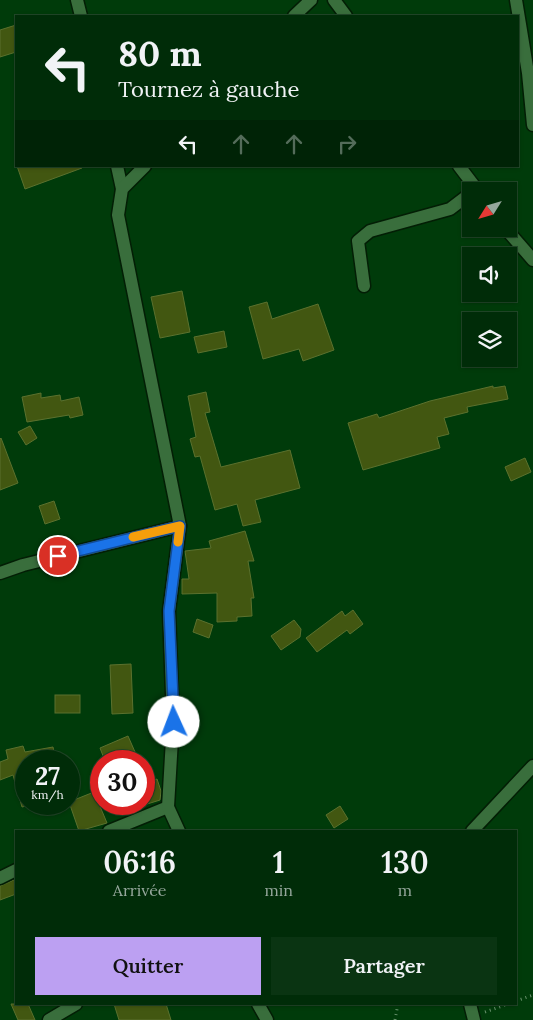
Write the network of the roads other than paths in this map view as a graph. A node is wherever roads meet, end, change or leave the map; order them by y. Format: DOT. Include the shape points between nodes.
graph roads {
  1 [pos="77,0"];
  2 [pos="311,0"];
  3 [pos="334,0"];
  4 [pos="516,0"];
  5 [pos="81,15"];
  6 [pos="295,15"];
  7 [pos="345,15"];
  8 [pos="518,15"];
  9 [pos="519,18"];
  10 [pos="533,125"];
  11 [pos="117,167"];
  12 [pos="144,167"];
  13 [pos="460,167"];
  14 [pos="469,182"];
  15 [pos="122,189"];
  16 [pos="462,200"];
  17 [pos="514,238"];
  18 [pos="533,260"];
  19 [pos="364,286"];
  20 [pos="180,526"];
  21 [pos="0,573"];
  22 [pos="533,766"];
  23 [pos="168,807"];
  24 [pos="111,830"];
  25 [pos="179,830"];
  26 [pos="473,830"];
  27 [pos="15,870"];
  28 [pos="0,878"];
  29 [pos="74,1005"];
  30 [pos="259,1005"];
  31 [pos="470,1005"];
  32 [pos="49,1020"];
  33 [pos="267,1020"];
  34 [pos="474,1020"];
  1 -- 5 [label="street"];
  2 -- 6 [label="street"];
  3 -- 7 [label="street"];
  4 -- 8 [label="street"];
  9 -- 10 [label="street"];
  11 -- 15 [label="street"];
  12 -- 15 [label="street"];
  13 -- 14 [label="street"];
  15 -- 20 [label="street" via="118,215"];
  16 -- 19 [label="street" via="450,209 370,231 358,241"];
  17 -- 18 [label="street"];
  20 -- 21 [label="street"];
  20 -- 23 [label="street" via="169,611 174,722"];
  22 -- 26 [label="street"];
  23 -- 24 [label="street"];
  23 -- 25 [label="street"];
  27 -- 28 [label="street"];
  29 -- 32 [label="street"];
  30 -- 33 [label="street"];
  31 -- 34 [label="street"];
}
